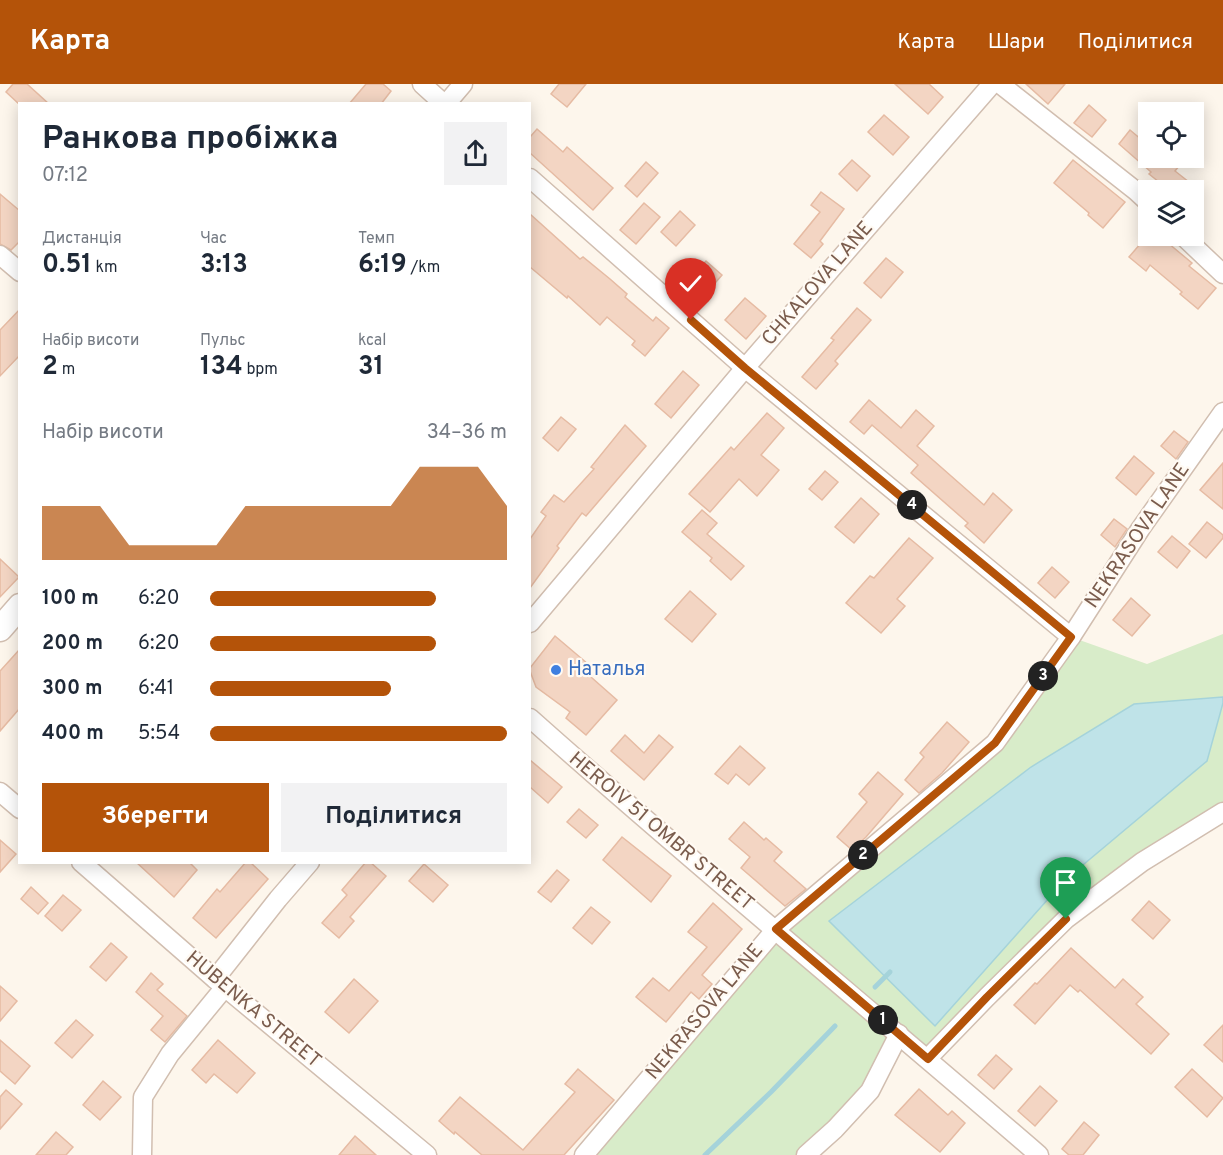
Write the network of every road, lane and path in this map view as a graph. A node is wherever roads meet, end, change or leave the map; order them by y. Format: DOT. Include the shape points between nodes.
graph roads {
  1 [pos="422,84"];
  2 [pos="463,84"];
  3 [pos="992,84"];
  4 [pos="1000,84"];
  5 [pos="443,102"];
  6 [pos="447,102"];
  7 [pos="531,179"];
  8 [pos="1138,192"];
  9 [pos="1194,246"];
  10 [pos="0,255"];
  11 [pos="18,270"];
  12 [pos="1223,274"];
  13 [pos="745,368"];
  14 [pos="1223,412"];
  15 [pos="18,608"];
  16 [pos="531,622"];
  17 [pos="0,628"];
  18 [pos="1071,637"];
  19 [pos="531,719"];
  20 [pos="0,792"];
  21 [pos="18,807"];
  22 [pos="1223,812"];
  23 [pos="83,864"];
  24 [pos="308,864"];
  25 [pos="776,929"];
  26 [pos="220,983"];
  27 [pos="899,1034"];
  28 [pos="928,1059"];
  29 [pos="142,1155"];
  30 [pos="427,1155"];
  31 [pos="584,1155"];
  32 [pos="806,1155"];
  33 [pos="1039,1155"];
  1 -- 5 [label="street"];
  2 -- 6 [label="street"];
  3 -- 13 [label="street, CHKALOVA LANE"];
  4 -- 8 [label="street"];
  7 -- 13 [label="street"];
  9 -- 12 [label="street"];
  10 -- 11 [label="street"];
  13 -- 16 [label="street, CHKALOVA LANE"];
  13 -- 18 [label="street"];
  14 -- 18 [label="street, NEKRASOVA LANE" via="1141,528"];
  15 -- 17 [label="street"];
  18 -- 25 [label="street, NEKRASOVA LANE" via="995,743"];
  19 -- 25 [label="street, HEROIV 51 OMBR STREET" via="624,803"];
  20 -- 21 [label="street"];
  22 -- 28 [label="street" via="1142,862 1066,919"];
  23 -- 26 [label="street, HUBENKA STREET"];
  24 -- 26 [label="street" via="278,899"];
  25 -- 27 [label="street, HEROIV 51 OMBR STREET"];
  25 -- 31 [label="street, NEKRASOVA LANE"];
  26 -- 29 [label="street" via="143,1097"];
  26 -- 30 [label="street, HUBENKA STREET"];
  27 -- 28 [label="street, HEROIV 51 OMBR STREET"];
  27 -- 32 [label="street" via="870,1091"];
  28 -- 33 [label="street, HEROIV 51 OMBR STREET"];
}
